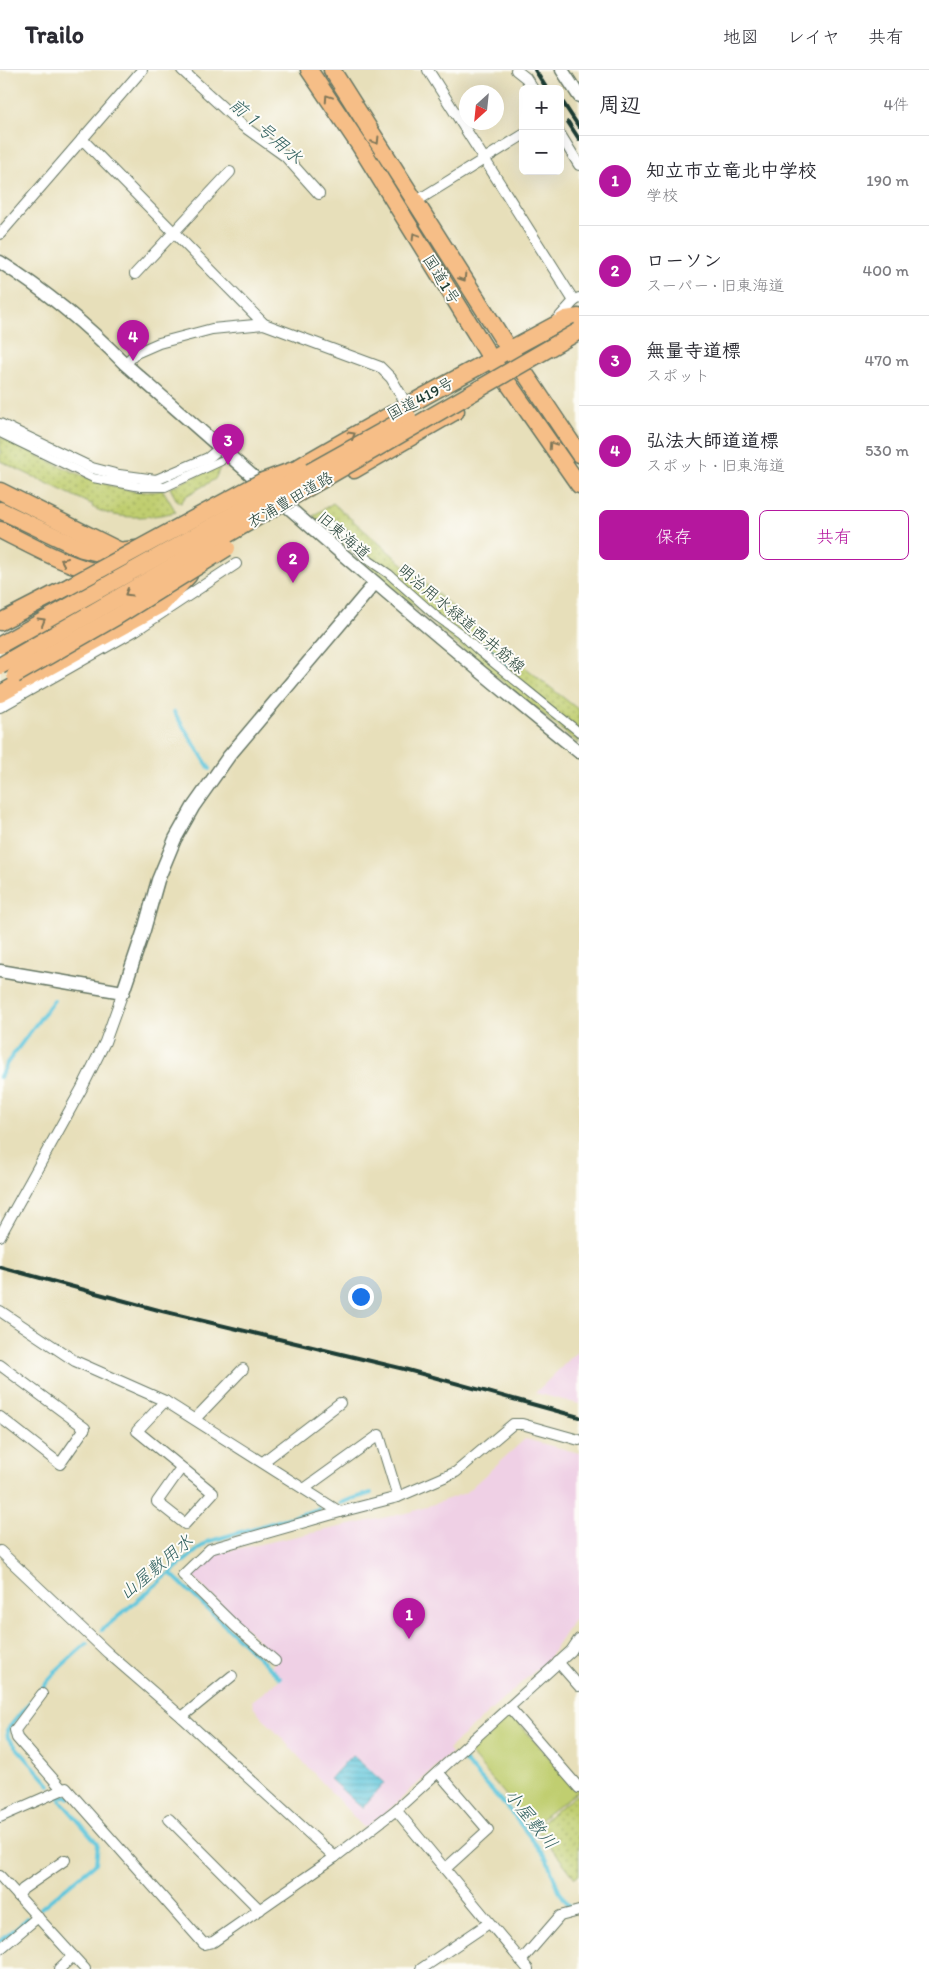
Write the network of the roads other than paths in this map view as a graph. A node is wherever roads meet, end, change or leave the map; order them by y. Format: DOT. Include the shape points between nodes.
graph roads {
  1 [pos="142,70"];
  2 [pos="182,70"];
  3 [pos="309,70"];
  4 [pos="332,70"];
  5 [pos="428,70"];
  6 [pos="516,70"];
  7 [pos="562,70"];
  8 [pos="530,85"];
  9 [pos="579,96"];
  10 [pos="519,137"];
  11 [pos="82,139"];
  12 [pos="564,140"];
  13 [pos="484,159"];
  14 [pos="579,164"];
  15 [pos="230,172"];
  16 [pos="319,194"];
  17 [pos="415,202"];
  18 [pos="174,232"];
  19 [pos="0,234"];
  20 [pos="0,262"];
  21 [pos="135,274"];
  22 [pos="576,299"];
  23 [pos="579,317"];
  24 [pos="579,321"];
  25 [pos="264,324"];
  26 [pos="550,328"];
  27 [pos="578,339"];
  28 [pos="510,351"];
  29 [pos="492,360"];
  30 [pos="125,364"];
  31 [pos="524,370"];
  32 [pos="507,380"];
  33 [pos="407,405"];
  34 [pos="0,424"];
  35 [pos="0,433"];
  36 [pos="220,448"];
  37 [pos="579,454"];
  38 [pos="349,458"];
  39 [pos="221,461"];
  40 [pos="579,485"];
  41 [pos="266,487"];
  42 [pos="0,491"];
  43 [pos="288,507"];
  44 [pos="0,510"];
  45 [pos="330,524"];
  46 [pos="0,530"];
  47 [pos="122,552"];
  48 [pos="210,552"];
  49 [pos="236,564"];
  50 [pos="375,583"];
  51 [pos="0,622"];
  52 [pos="0,645"];
  53 [pos="0,666"];
  54 [pos="0,683"];
  55 [pos="0,694"];
  56 [pos="0,707"];
  57 [pos="579,732"];
  58 [pos="579,752"];
  59 [pos="0,971"];
  60 [pos="123,992"];
  61 [pos="0,1234"];
  62 [pos="0,1311"];
  63 [pos="0,1365"];
  64 [pos="243,1369"];
  65 [pos="165,1401"];
  66 [pos="340,1403"];
  67 [pos="0,1418"];
  68 [pos="195,1419"];
  69 [pos="579,1440"];
  70 [pos="262,1462"];
  71 [pos="182,1468"];
  72 [pos="304,1489"];
  73 [pos="398,1497"];
  74 [pos="340,1512"];
  75 [pos="0,1550"];
  76 [pos="579,1639"];
  77 [pos="274,1661"];
  78 [pos="558,1662"];
  79 [pos="232,1676"];
  80 [pos="579,1686"];
  81 [pos="42,1694"];
  82 [pos="509,1707"];
  83 [pos="182,1717"];
  84 [pos="438,1772"];
  85 [pos="579,1788"];
  86 [pos="62,1789"];
  87 [pos="396,1810"];
  88 [pos="0,1817"];
  89 [pos="169,1818"];
  90 [pos="335,1857"];
  91 [pos="64,1860"];
  92 [pos="445,1869"];
  93 [pos="0,1876"];
  94 [pos="18,1896"];
  95 [pos="260,1910"];
  96 [pos="579,1911"];
  97 [pos="38,1917"];
  98 [pos="489,1922"];
  99 [pos="0,1949"];
  100 [pos="73,1956"];
  101 [pos="525,1965"];
  102 [pos="59,1969"];
  103 [pos="85,1969"];
  104 [pos="421,1969"];
  1 -- 11 [label="street"];
  2 -- 16 [label="street" via="243,126 284,156"];
  29 -- 3 [label="highway, 国道1号, one-way" via="365,154"];
  4 -- 17 [label="highway, 国道1号, one-way"];
  5 -- 13 [label="street"];
  6 -- 8 [label="street"];
  7 -- 9 [label="street"];
  10 -- 13 [label="street"];
  11 -- 18 [label="street"];
  11 -- 19 [label="street"];
  12 -- 14 [label="street"];
  13 -- 17 [label="street"];
  13 -- 22 [label="street"];
  15 -- 18 [label="street"];
  17 -- 28 [label="highway, 国道1号, one-way"];
  18 -- 21 [label="street"];
  18 -- 25 [label="street"];
  20 -- 30 [label="street, 旧東海道" via="58,302"];
  22 -- 26 [label="street"];
  23 -- 26 [label="highway, 国道419号" via="566,319"];
  24 -- 38 [label="highway, 衣浦豊田道路, bridge"];
  25 -- 30 [label="street" via="212,328 159,343 136,353"];
  25 -- 33 [label="street" via="380,368 391,378"];
  26 -- 28 [label="highway, 国道419号"];
  27 -- 31 [label="highway, 国道419号"];
  27 -- 38 [label="highway, 衣浦豊田道路, bridge"];
  28 -- 29 [label="highway, 国道419号"];
  28 -- 31 [label="highway, 国道1号"];
  29 -- 32 [label="highway, 国道1号"];
  29 -- 33 [label="highway, 国道419号"];
  30 -- 36 [label="street, 旧東海道"];
  31 -- 32 [label="highway, 国道419号"];
  31 -- 37 [label="highway, 国道1号"];
  40 -- 32 [label="highway, 国道1号, one-way"];
  32 -- 43 [label="highway, 国道419号"];
  41 -- 33 [label="highway, 国道419号, one-way"];
  34 -- 36 [label="street" via="92,468 156,480 208,458"];
  35 -- 39 [label="street" via="93,478 141,487 165,487"];
  36 -- 41 [label="street, 旧東海道"];
  38 -- 51 [label="highway, 衣浦豊田道路, bridge" via="263,481"];
  52 -- 38 [label="highway, 衣浦豊田道路, one-way, bridge" via="265,496"];
  38 -- 53 [label="highway, 衣浦豊田道路, one-way, bridge"];
  38 -- 54 [label="highway, bridge" via="302,503 116,617"];
  41 -- 43 [label="street, 旧東海道"];
  41 -- 47 [label="highway, 衣浦豊田道路" via="189,531 157,545"];
  42 -- 47 [label="highway"];
  43 -- 48 [label="highway, 衣浦豊田道路"];
  43 -- 50 [label="street, 旧東海道"];
  44 -- 47 [label="highway, 衣浦豊田道路" via="82,549 99,553"];
  45 -- 57 [label="street, 明治用水緑道西井筋線" via="348,538 367,560 389,574"];
  48 -- 46 [label="highway, one-way" via="181,568 145,576 117,576 66,562"];
  48 -- 55 [label="highway, 衣浦豊田道路" via="162,604"];
  49 -- 56 [label="street" via="136,630"];
  50 -- 58 [label="street, 旧東海道" via="478,672"];
  50 -- 60 [label="street" via="229,756 192,806 174,839 158,880"];
  59 -- 60 [label="street"];
  60 -- 61 [label="street" via="101,1050"];
  62 -- 65 [label="street" via="75,1361"];
  63 -- 67 [label="street" via="85,1428 60,1464"];
  64 -- 68 [label="street"];
  65 -- 68 [label="street"];
  65 -- 71 [label="street" via="137,1431"];
  66 -- 70 [label="street"];
  68 -- 70 [label="street"];
  69 -- 73 [label="street" via="513,1424 456,1472"];
  70 -- 72 [label="street"];
  71 -- 71 [label="street" via="212,1493 186,1524 157,1502"];
  72 -- 73 [label="street" via="379,1435"];
  72 -- 74 [label="street"];
  73 -- 74 [label="street"];
  74 -- 77 [label="street" via="210,1549 183,1575"];
  75 -- 83 [label="street" via="108,1654"];
  76 -- 78 [label="street"];
  78 -- 80 [label="street"];
  78 -- 82 [label="street"];
  79 -- 83 [label="street"];
  81 -- 86 [label="street" via="15,1730 17,1738"];
  82 -- 84 [label="street"];
  82 -- 85 [label="street"];
  83 -- 90 [label="street"];
  84 -- 87 [label="street"];
  84 -- 92 [label="street" via="488,1830"];
  86 -- 88 [label="street"];
  86 -- 95 [label="street" via="66,1788 204,1944 213,1942"];
  87 -- 90 [label="street"];
  87 -- 92 [label="street"];
  89 -- 95 [label="street"];
  90 -- 95 [label="street"];
  91 -- 94 [label="street"];
  92 -- 98 [label="street"];
  93 -- 94 [label="street"];
  94 -- 97 [label="street"];
  96 -- 101 [label="street" via="560,1916"];
  97 -- 99 [label="street"];
  97 -- 100 [label="street"];
  98 -- 101 [label="street"];
  98 -- 104 [label="street"];
  100 -- 102 [label="street"];
  100 -- 103 [label="street"];
}
